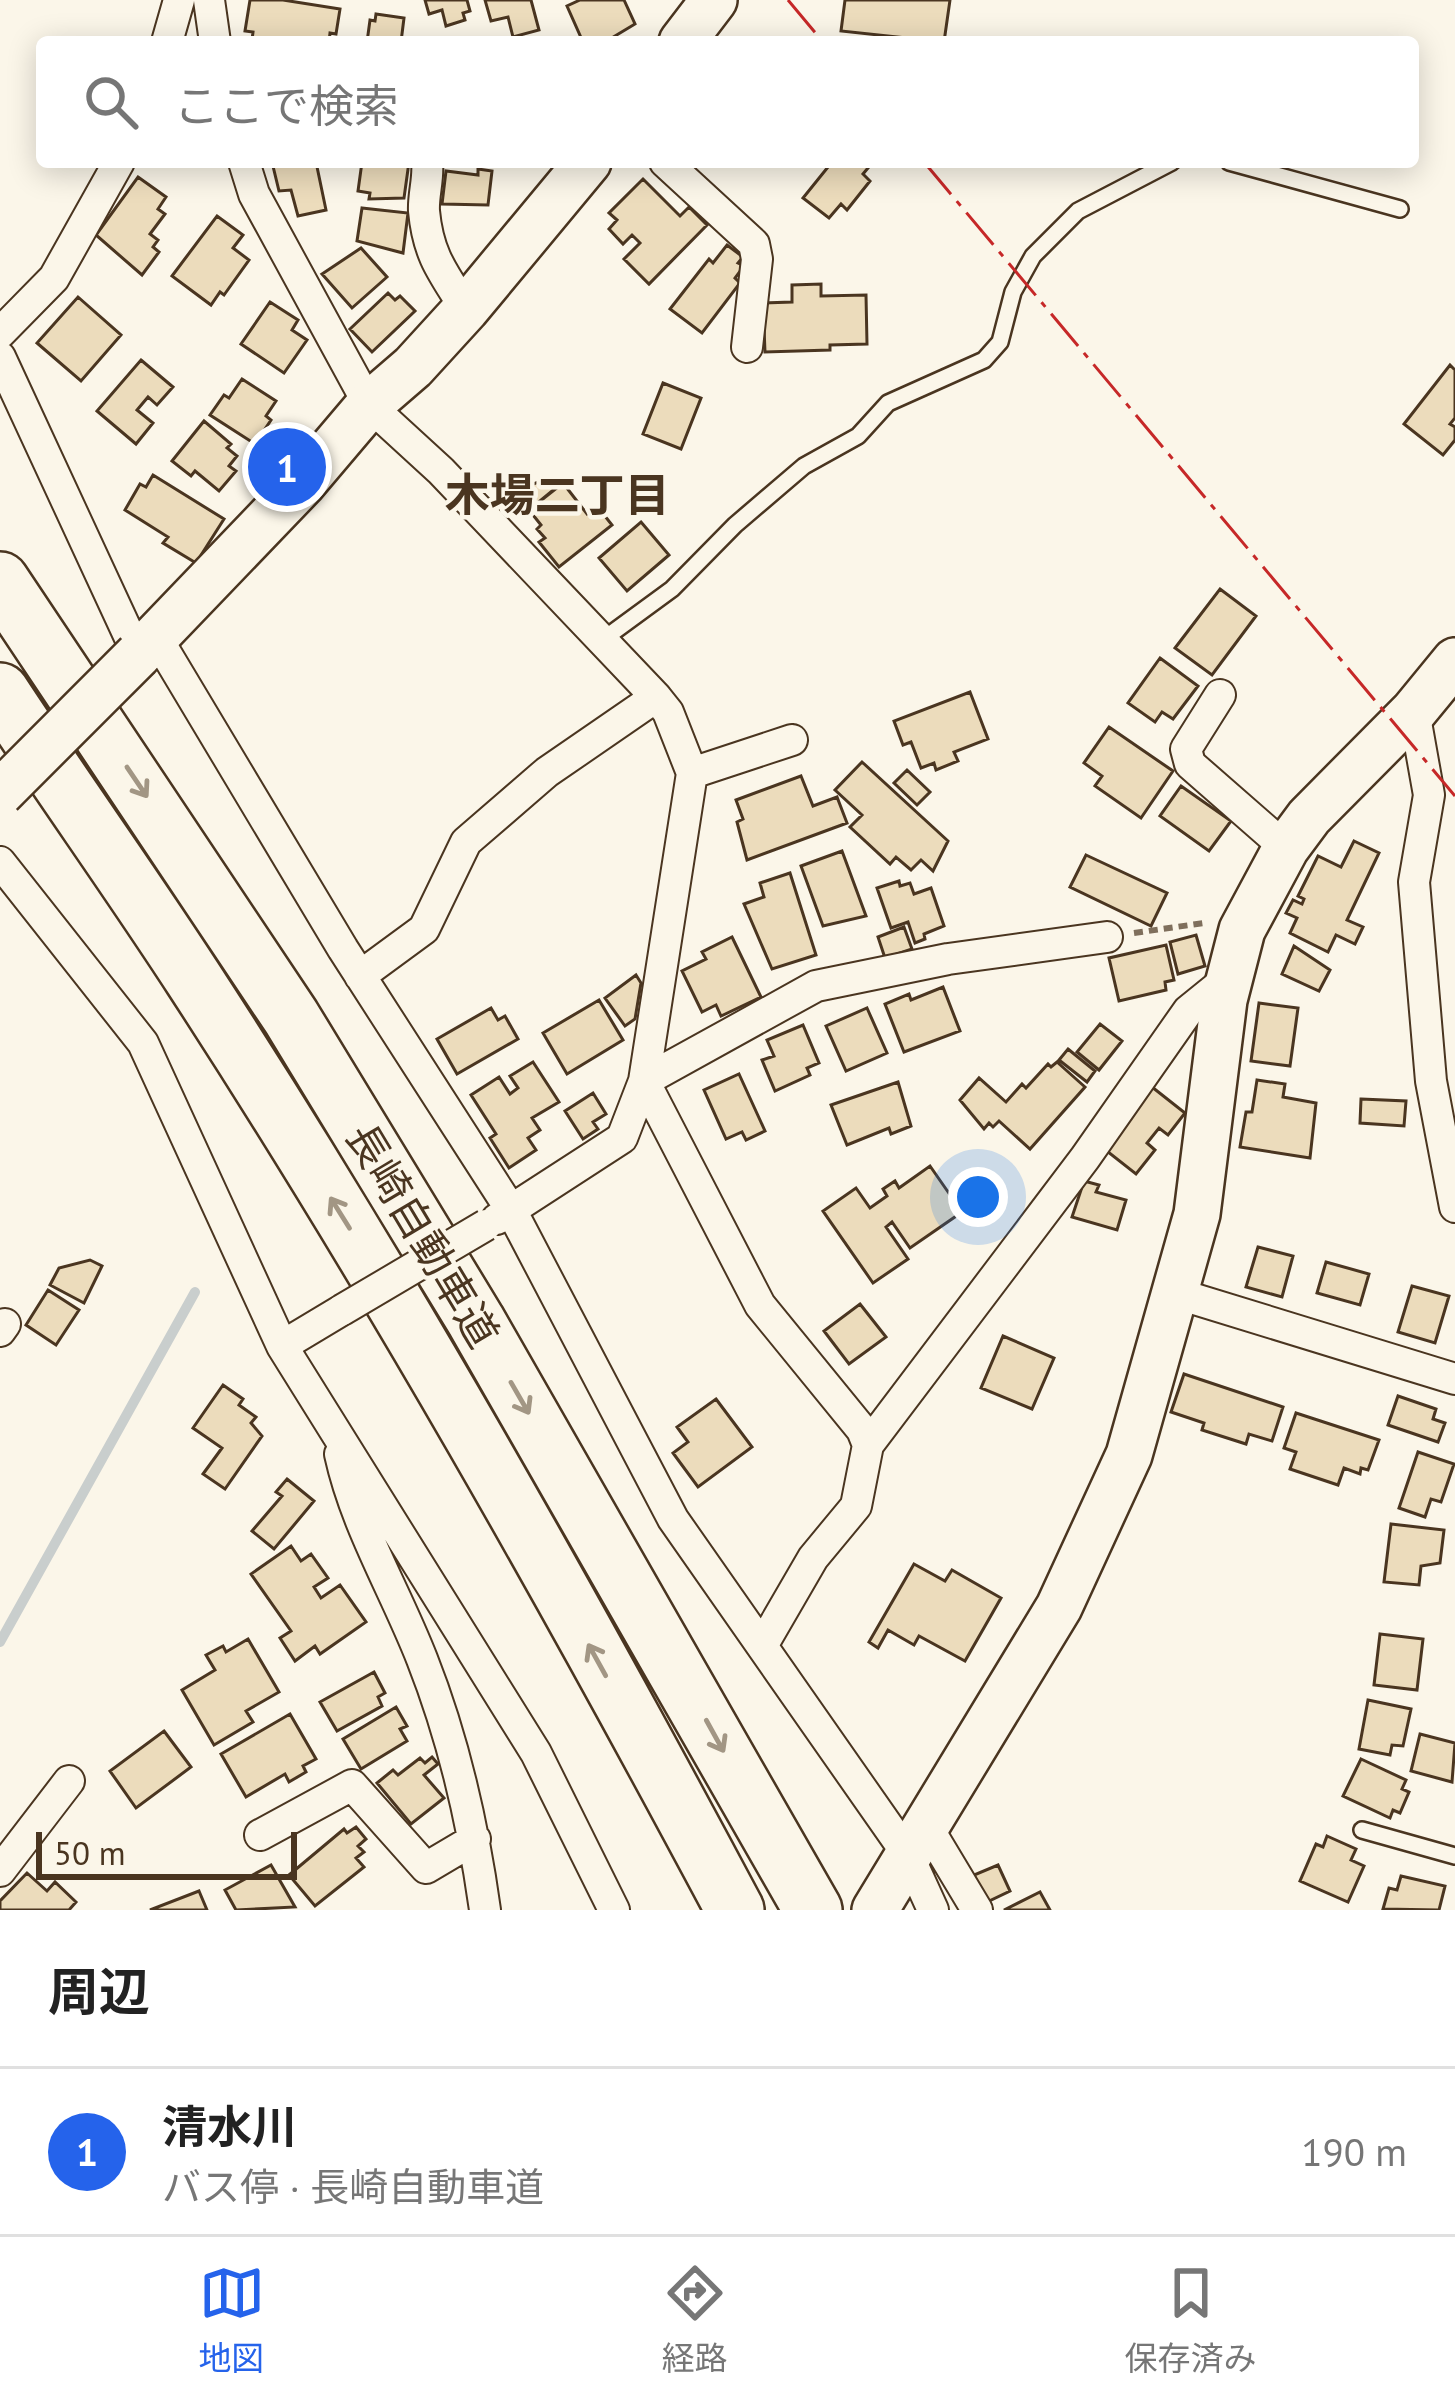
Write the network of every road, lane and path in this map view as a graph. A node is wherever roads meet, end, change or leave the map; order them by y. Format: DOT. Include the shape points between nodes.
graph roads {
  1 [pos="179,0"];
  2 [pos="209,0"];
  3 [pos="714,0"];
  4 [pos="169,36"];
  5 [pos="214,36"];
  6 [pos="687,36"];
  7 [pos="116,168"];
  8 [pos="246,168"];
  9 [pos="427,168"];
  10 [pos="583,168"];
  11 [pos="672,168"];
  12 [pos="1160,168"];
  13 [pos="1251,168"];
  14 [pos="1400,209"];
  15 [pos="466,309"];
  16 [pos="0,333"];
  17 [pos="747,347"];
  18 [pos="0,357"];
  19 [pos="369,405"];
  20 [pos="0,580"];
  21 [pos="601,641"];
  22 [pos="147,645"];
  23 [pos="1455,661"];
  24 [pos="0,692"];
  25 [pos="1220,695"];
  26 [pos="656,697"];
  27 [pos="1414,710"];
  28 [pos="792,740"];
  29 [pos="692,772"];
  30 [pos="0,793"];
  31 [pos="1442,794"];
  32 [pos="1286,848"];
  33 [pos="0,862"];
  34 [pos="1250,916"];
  35 [pos="1107,938"];
  36 [pos="360,976"];
  37 [pos="1230,977"];
  38 [pos="644,1082"];
  39 [pos="1455,1207"];
  40 [pos="499,1217"];
  41 [pos="1175,1293"];
  42 [pos="281,1346"];
  43 [pos="1455,1379"];
  44 [pos="335,1431"];
  45 [pos="868,1445"];
  46 [pos="762,1646"];
  47 [pos="69,1781"];
  48 [pos="1362,1830"];
  49 [pos="260,1835"];
  50 [pos="476,1840"];
  51 [pos="1455,1856"];
  52 [pos="900,1867"];
  53 [pos="0,1871"];
  54 [pos="485,1910"];
  55 [pos="614,1910"];
  56 [pos="735,1910"];
  57 [pos="813,1910"];
  58 [pos="932,1910"];
  59 [pos="977,1910"];
  1 -- 4 [label="street"];
  2 -- 5 [label="street"];
  3 -- 6 [label="street"];
  7 -- 16 [label="street" via="54,278"];
  8 -- 19 [label="street"];
  9 -- 15 [label="street" via="428,248"];
  10 -- 15 [label="street"];
  11 -- 17 [label="street" via="754,244"];
  12 -- 21 [label="lane" via="1078,211 1034,256 1013,292 1000,342 984,360 888,403 858,436 804,466 672,589"];
  13 -- 14 [label="lane"];
  15 -- 19 [label="street"];
  18 -- 22 [label="street"];
  19 -- 21 [label="street"];
  19 -- 22 [label="street"];
  20 -- 57 [label="highway, 長崎自動車道, one-way" via="291,1017 487,1340"];
  21 -- 26 [label="street"];
  22 -- 30 [label="street, bridge"];
  22 -- 36 [label="street"];
  23 -- 27 [label="street"];
  56 -- 24 [label="highway, 長崎自動車道, one-way" via="356,1239 193,977"];
  25 -- 32 [label="street" via="1186,749 1190,764"];
  26 -- 29 [label="street"];
  26 -- 36 [label="street" via="466,842 424,929"];
  27 -- 31 [label="street"];
  27 -- 32 [label="street"];
  28 -- 29 [label="street"];
  29 -- 38 [label="street"];
  31 -- 39 [label="street" via="1414,882 1431,1081"];
  32 -- 34 [label="street"];
  33 -- 42 [label="street" via="143,1043"];
  34 -- 35 [label="path"];
  34 -- 37 [label="street"];
  35 -- 38 [label="street" via="816,986"];
  36 -- 40 [label="street"];
  37 -- 41 [label="street" via="1197,1214"];
  37 -- 45 [label="street" via="1189,1011"];
  38 -- 40 [label="street" via="622,1138"];
  38 -- 45 [label="street" via="760,1305"];
  40 -- 42 [label="street, bridge"];
  40 -- 46 [label="street" via="673,1519"];
  41 -- 43 [label="street"];
  41 -- 52 [label="street" via="1129,1456 1059,1606"];
  42 -- 44 [label="street"];
  44 -- 50 [label="street" via="350,1499 453,1748"];
  44 -- 55 [label="street" via="536,1753"];
  45 -- 46 [label="street" via="856,1506 813,1558"];
  46 -- 52 [label="street"];
  47 -- 53 [label="street"];
  48 -- 51 [label="lane"];
  49 -- 50 [label="street" via="352,1785 426,1868"];
  50 -- 54 [label="street"];
  52 -- 58 [label="street"];
  52 -- 59 [label="street"];
}
